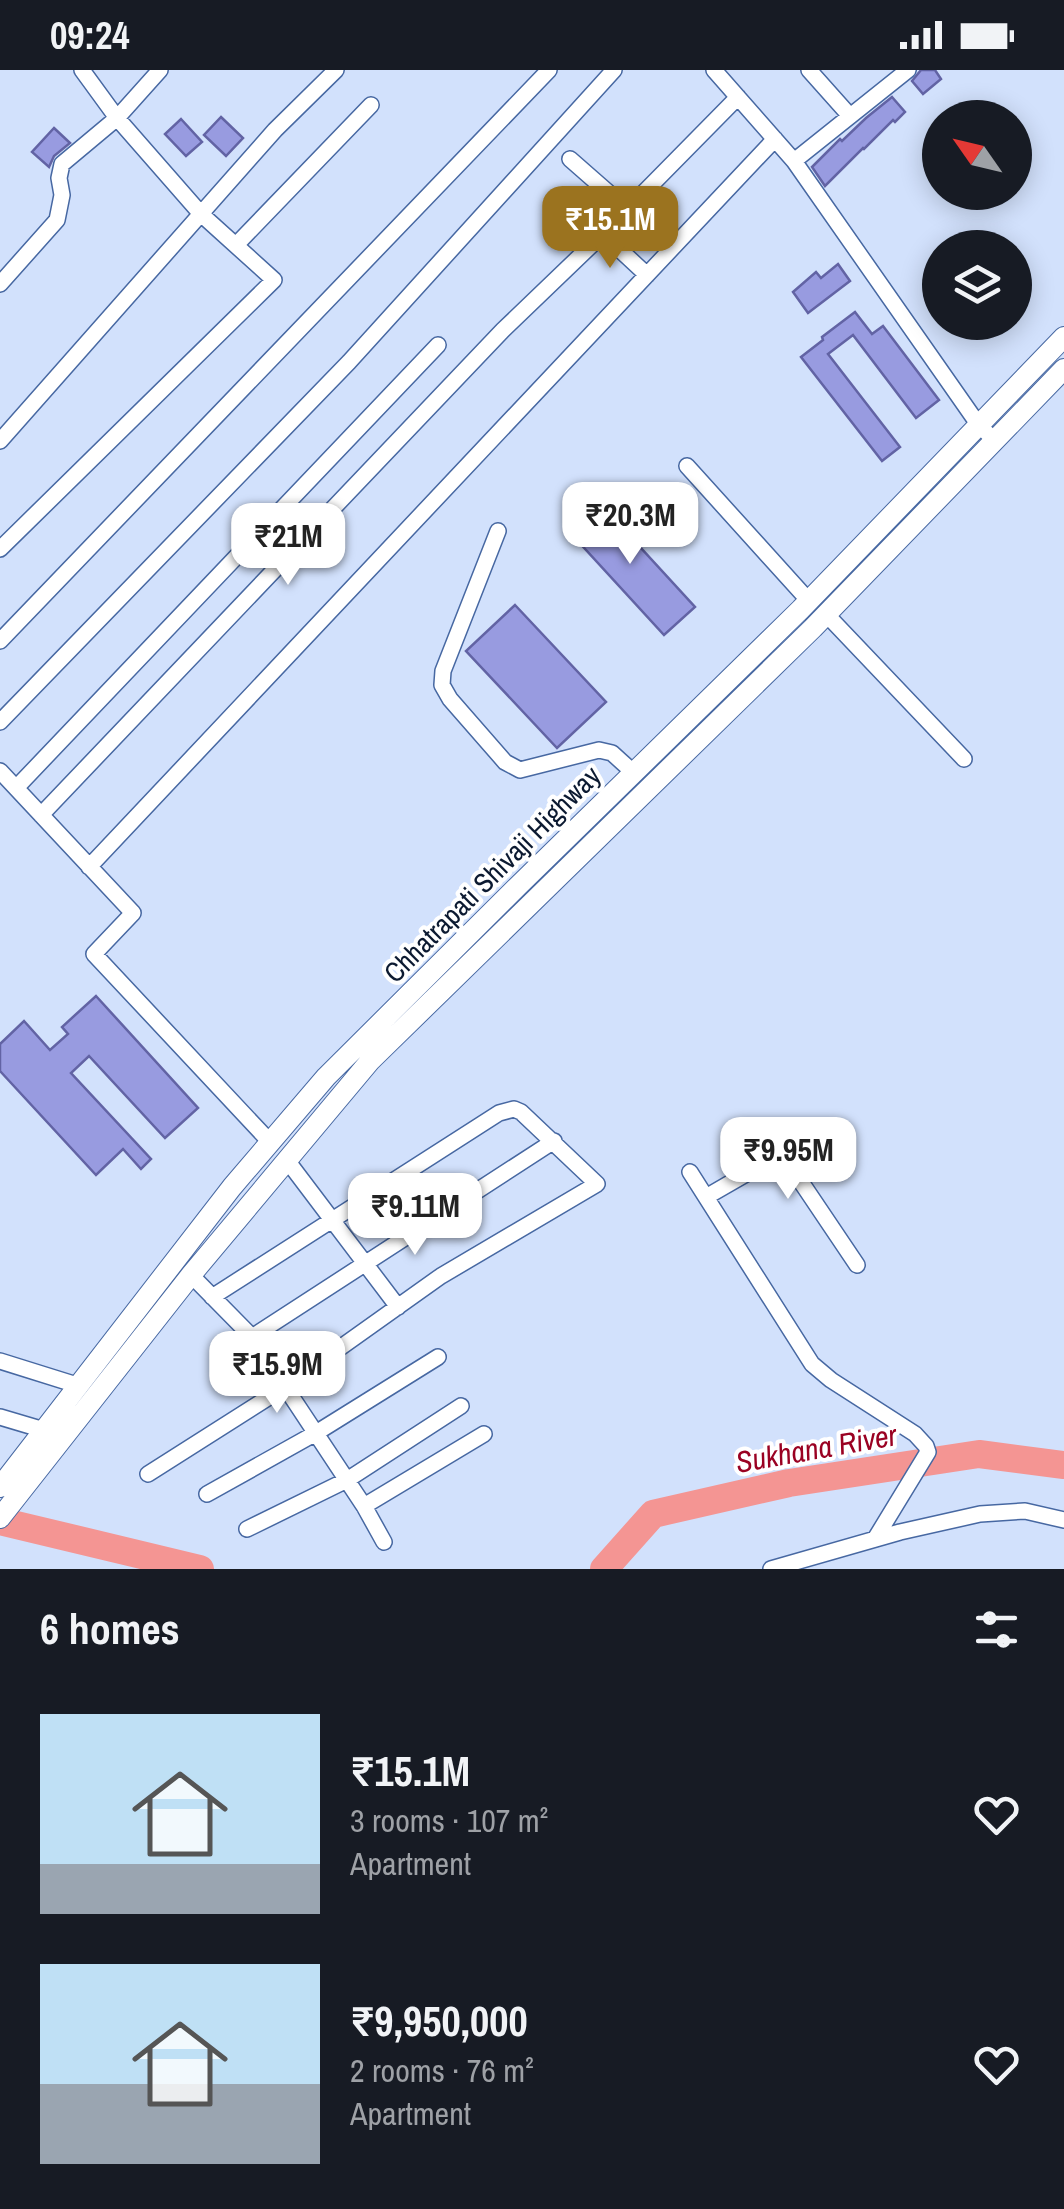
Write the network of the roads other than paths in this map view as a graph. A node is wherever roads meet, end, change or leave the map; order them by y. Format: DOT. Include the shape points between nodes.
graph roads {
  1 [pos="82,70"];
  2 [pos="160,70"];
  3 [pos="336,70"];
  4 [pos="549,70"];
  5 [pos="614,70"];
  6 [pos="714,70"];
  7 [pos="809,70"];
  8 [pos="901,72"];
  9 [pos="738,97"];
  10 [pos="371,104"];
  11 [pos="850,116"];
  12 [pos="116,118"];
  13 [pos="775,139"];
  14 [pos="570,159"];
  15 [pos="794,161"];
  16 [pos="627,209"];
  17 [pos="201,214"];
  18 [pos="602,234"];
  19 [pos="236,246"];
  20 [pos="647,274"];
  21 [pos="0,284"];
  22 [pos="1064,336"];
  23 [pos="438,344"];
  24 [pos="1064,369"];
  25 [pos="978,424"];
  26 [pos="0,441"];
  27 [pos="994,441"];
  28 [pos="688,466"];
  29 [pos="498,532"];
  30 [pos="0,548"];
  31 [pos="809,601"];
  32 [pos="826,614"];
  33 [pos="0,641"];
  34 [pos="0,722"];
  35 [pos="964,759"];
  36 [pos="0,772"];
  37 [pos="634,773"];
  38 [pos="16,788"];
  39 [pos="41,815"];
  40 [pos="90,867"];
  41 [pos="554,1141"];
  42 [pos="270,1142"];
  43 [pos="286,1159"];
  44 [pos="690,1172"];
  45 [pos="706,1197"];
  46 [pos="332,1219"];
  47 [pos="365,1264"];
  48 [pos="857,1265"];
  49 [pos="191,1275"];
  50 [pos="212,1297"];
  51 [pos="398,1307"];
  52 [pos="252,1337"];
  53 [pos="438,1357"];
  54 [pos="0,1361"];
  55 [pos="80,1386"];
  56 [pos="285,1387"];
  57 [pos="460,1406"];
  58 [pos="0,1417"];
  59 [pos="316,1433"];
  60 [pos="484,1434"];
  61 [pos="48,1441"];
  62 [pos="148,1474"];
  63 [pos="346,1480"];
  64 [pos="0,1487"];
  65 [pos="207,1494"];
  66 [pos="364,1506"];
  67 [pos="0,1518"];
  68 [pos="1064,1520"];
  69 [pos="247,1529"];
  70 [pos="875,1539"];
  71 [pos="384,1542"];
  72 [pos="770,1569"];
  1 -- 12 [label="street"];
  2 -- 12 [label="street"];
  3 -- 17 [label="street"];
  4 -- 33 [label="street"];
  5 -- 34 [label="street" via="350,362"];
  6 -- 9 [label="street"];
  7 -- 11 [label="street"];
  8 -- 11 [label="street"];
  9 -- 13 [label="street"];
  9 -- 16 [label="street"];
  10 -- 19 [label="street"];
  11 -- 15 [label="street"];
  12 -- 17 [label="street"];
  12 -- 21 [label="street" via="62,164 57,220"];
  13 -- 15 [label="street"];
  13 -- 20 [label="street"];
  14 -- 16 [label="street"];
  15 -- 25 [label="street"];
  16 -- 18 [label="street"];
  17 -- 19 [label="street"];
  17 -- 26 [label="street"];
  18 -- 20 [label="street"];
  18 -- 39 [label="street"];
  19 -- 30 [label="street" via="274,280"];
  20 -- 40 [label="street"];
  22 -- 25 [label="main road, Chhatrapati Shivaji Highway"];
  23 -- 38 [label="street"];
  24 -- 27 [label="main road, Chhatrapati Shivaji Highway"];
  25 -- 27 [label="street"];
  25 -- 31 [label="main road, Chhatrapati Shivaji Highway"];
  27 -- 32 [label="main road, Chhatrapati Shivaji Highway"];
  28 -- 31 [label="street"];
  29 -- 37 [label="street" via="442,685 505,762 520,770 599,750"];
  31 -- 37 [label="main road, Chhatrapati Shivaji Highway"];
  32 -- 35 [label="street"];
  32 -- 43 [label="main road, Chhatrapati Shivaji Highway" via="370,1061"];
  36 -- 38 [label="street"];
  37 -- 42 [label="main road, Chhatrapati Shivaji Highway" via="326,1077"];
  38 -- 39 [label="street"];
  39 -- 40 [label="street"];
  40 -- 42 [label="street" via="133,913 94,954"];
  41 -- 46 [label="street" via="521,1112 500,1113"];
  41 -- 47 [label="street"];
  41 -- 51 [label="street" via="597,1184"];
  42 -- 55 [label="main road, Chhatrapati Shivaji Highway"];
  43 -- 46 [label="street"];
  43 -- 49 [label="main road, Chhatrapati Shivaji Highway"];
  44 -- 45 [label="street"];
  45 -- 48 [label="street" via="777,1156 792,1166"];
  45 -- 70 [label="street" via="812,1364 926,1446"];
  46 -- 47 [label="street"];
  46 -- 50 [label="street"];
  47 -- 51 [label="street"];
  47 -- 52 [label="street"];
  49 -- 50 [label="street"];
  49 -- 61 [label="main road, Chhatrapati Shivaji Highway"];
  50 -- 52 [label="street"];
  51 -- 56 [label="street"];
  52 -- 56 [label="street"];
  53 -- 59 [label="street"];
  54 -- 55 [label="street"];
  55 -- 61 [label="main road, Chhatrapati Shivaji Highway"];
  56 -- 59 [label="street"];
  56 -- 62 [label="street"];
  57 -- 63 [label="street"];
  58 -- 61 [label="street"];
  59 -- 63 [label="street"];
  59 -- 65 [label="street"];
  60 -- 66 [label="street"];
  61 -- 64 [label="main road, Chhatrapati Shivaji Highway"];
  61 -- 67 [label="main road, Chhatrapati Shivaji Highway"];
  63 -- 66 [label="street"];
  63 -- 69 [label="street"];
  66 -- 71 [label="street"];
  68 -- 70 [label="street" via="1025,1511 980,1514"];
  70 -- 72 [label="street"];
}
